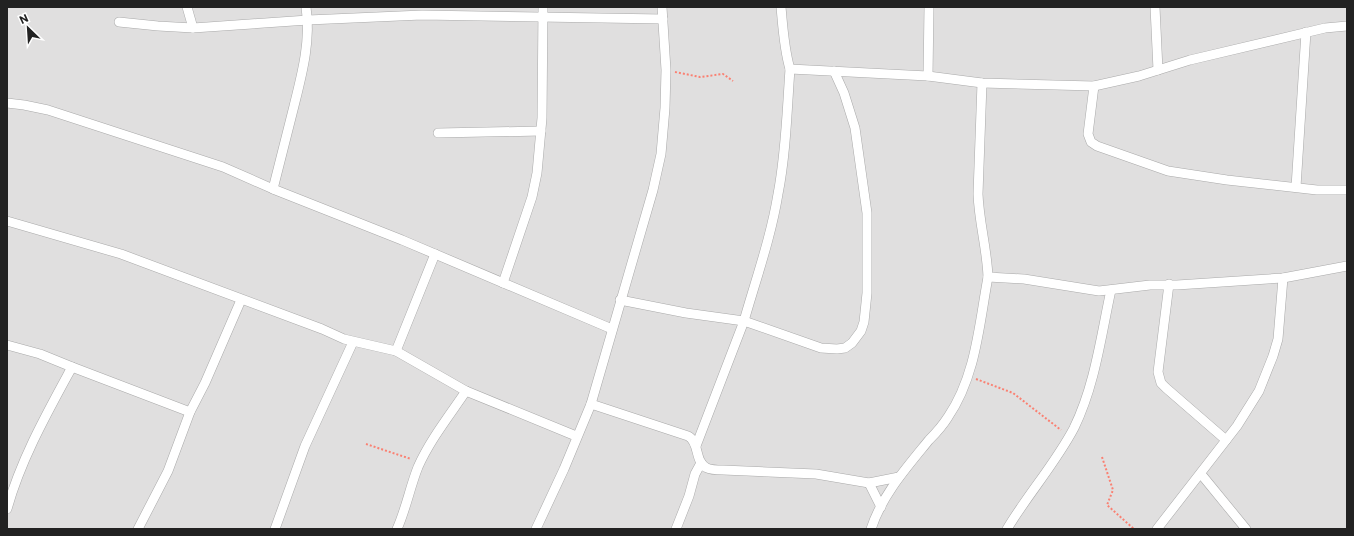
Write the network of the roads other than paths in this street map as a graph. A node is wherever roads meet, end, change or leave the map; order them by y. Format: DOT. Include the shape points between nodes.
graph roads {
  1 [pos="187,7"];
  2 [pos="306,7"];
  3 [pos="543,7"];
  4 [pos="662,7"];
  5 [pos="781,7"];
  6 [pos="929,7"];
  7 [pos="1155,7"];
  8 [pos="422,11"];
  9 [pos="544,17"];
  10 [pos="663,19"];
  11 [pos="308,20"];
  12 [pos="119,22"];
  13 [pos="1347,26"];
  14 [pos="192,28"];
  15 [pos="1306,32"];
  16 [pos="790,69"];
  17 [pos="1158,70"];
  18 [pos="834,71"];
  19 [pos="928,76"];
  20 [pos="982,83"];
  21 [pos="1094,86"];
  22 [pos="7,103"];
  23 [pos="541,131"];
  24 [pos="438,133"];
  25 [pos="1296,187"];
  26 [pos="273,189"];
  27 [pos="1347,190"];
  28 [pos="7,221"];
  29 [pos="435,254"];
  30 [pos="1347,266"];
  31 [pos="988,277"];
  32 [pos="1283,278"];
  33 [pos="503,283"];
  34 [pos="1169,284"];
  35 [pos="1111,290"];
  36 [pos="241,300"];
  37 [pos="620,300"];
  38 [pos="744,322"];
  39 [pos="612,329"];
  40 [pos="353,342"];
  41 [pos="7,345"];
  42 [pos="396,351"];
  43 [pos="72,367"];
  44 [pos="466,391"];
  45 [pos="590,404"];
  46 [pos="190,412"];
  47 [pos="576,436"];
  48 [pos="1226,440"];
  49 [pos="696,446"];
  50 [pos="701,463"];
  51 [pos="1201,474"];
  52 [pos="899,477"];
  53 [pos="869,482"];
  54 [pos="881,507"];
  55 [pos="7,509"];
  56 [pos="138,529"];
  57 [pos="275,529"];
  58 [pos="397,529"];
  59 [pos="536,529"];
  60 [pos="676,529"];
  61 [pos="871,529"];
  62 [pos="1007,529"];
  63 [pos="1157,529"];
  64 [pos="1246,529"];
  1 -- 14 [label="street"];
  2 -- 11 [label="street"];
  3 -- 9 [label="street"];
  4 -- 10 [label="street"];
  5 -- 16 [label="street" via="783,35"];
  6 -- 19 [label="street"];
  7 -- 17 [label="street"];
  8 -- 9 [label="street"];
  8 -- 11 [label="street"];
  9 -- 10 [label="street"];
  9 -- 23 [label="street"];
  10 -- 37 [label="street" via="666,70 661,154 653,190"];
  11 -- 14 [label="street"];
  11 -- 26 [label="street" via="303,72"];
  12 -- 14 [label="street"];
  13 -- 15 [label="street"];
  15 -- 17 [label="street"];
  15 -- 25 [label="street"];
  16 -- 18 [label="street"];
  16 -- 38 [label="street" via="778,194"];
  17 -- 21 [label="street"];
  18 -- 19 [label="street"];
  18 -- 38 [label="street" via="855,128 867,213 866,293 861,331 845,348 828,350"];
  19 -- 20 [label="street"];
  20 -- 21 [label="street"];
  20 -- 31 [label="street" via="978,200"];
  21 -- 25 [label="street" via="1088,134 1091,142 1097,146 1168,171"];
  22 -- 26 [label="street" via="48,110 142,140 223,167"];
  23 -- 24 [label="street"];
  23 -- 33 [label="street" via="532,197"];
  25 -- 27 [label="street"];
  26 -- 29 [label="street"];
  28 -- 36 [label="street" via="121,254"];
  29 -- 33 [label="street"];
  29 -- 42 [label="street"];
  30 -- 32 [label="street"];
  31 -- 35 [label="street"];
  31 -- 52 [label="street" via="973,361 957,402 948,418"];
  32 -- 34 [label="street"];
  32 -- 48 [label="street" via="1278,339 1273,356 1259,391"];
  33 -- 39 [label="street"];
  34 -- 35 [label="street"];
  34 -- 48 [label="street" via="1158,372 1161,383"];
  35 -- 62 [label="street" via="1095,370 1085,402 1054,461"];
  36 -- 40 [label="street"];
  36 -- 46 [label="street" via="206,383"];
  37 -- 38 [label="street"];
  37 -- 39 [label="street"];
  38 -- 49 [label="street"];
  39 -- 45 [label="street"];
  40 -- 42 [label="street"];
  40 -- 57 [label="street" via="305,446"];
  41 -- 43 [label="street" via="40,354"];
  42 -- 44 [label="street"];
  43 -- 46 [label="street"];
  43 -- 55 [label="street" via="31,446"];
  44 -- 47 [label="street"];
  44 -- 58 [label="street" via="420,463"];
  45 -- 47 [label="street"];
  45 -- 49 [label="street" via="688,436"];
  46 -- 56 [label="street" via="168,471"];
  47 -- 59 [label="street" via="564,469"];
  48 -- 51 [label="street"];
  49 -- 50 [label="street"];
  50 -- 53 [label="street" via="715,470 816,474"];
  50 -- 60 [label="street"];
  51 -- 63 [label="street"];
  51 -- 64 [label="street"];
  52 -- 53 [label="street"];
  52 -- 54 [label="street"];
  53 -- 54 [label="street"];
  54 -- 61 [label="street"];
}
